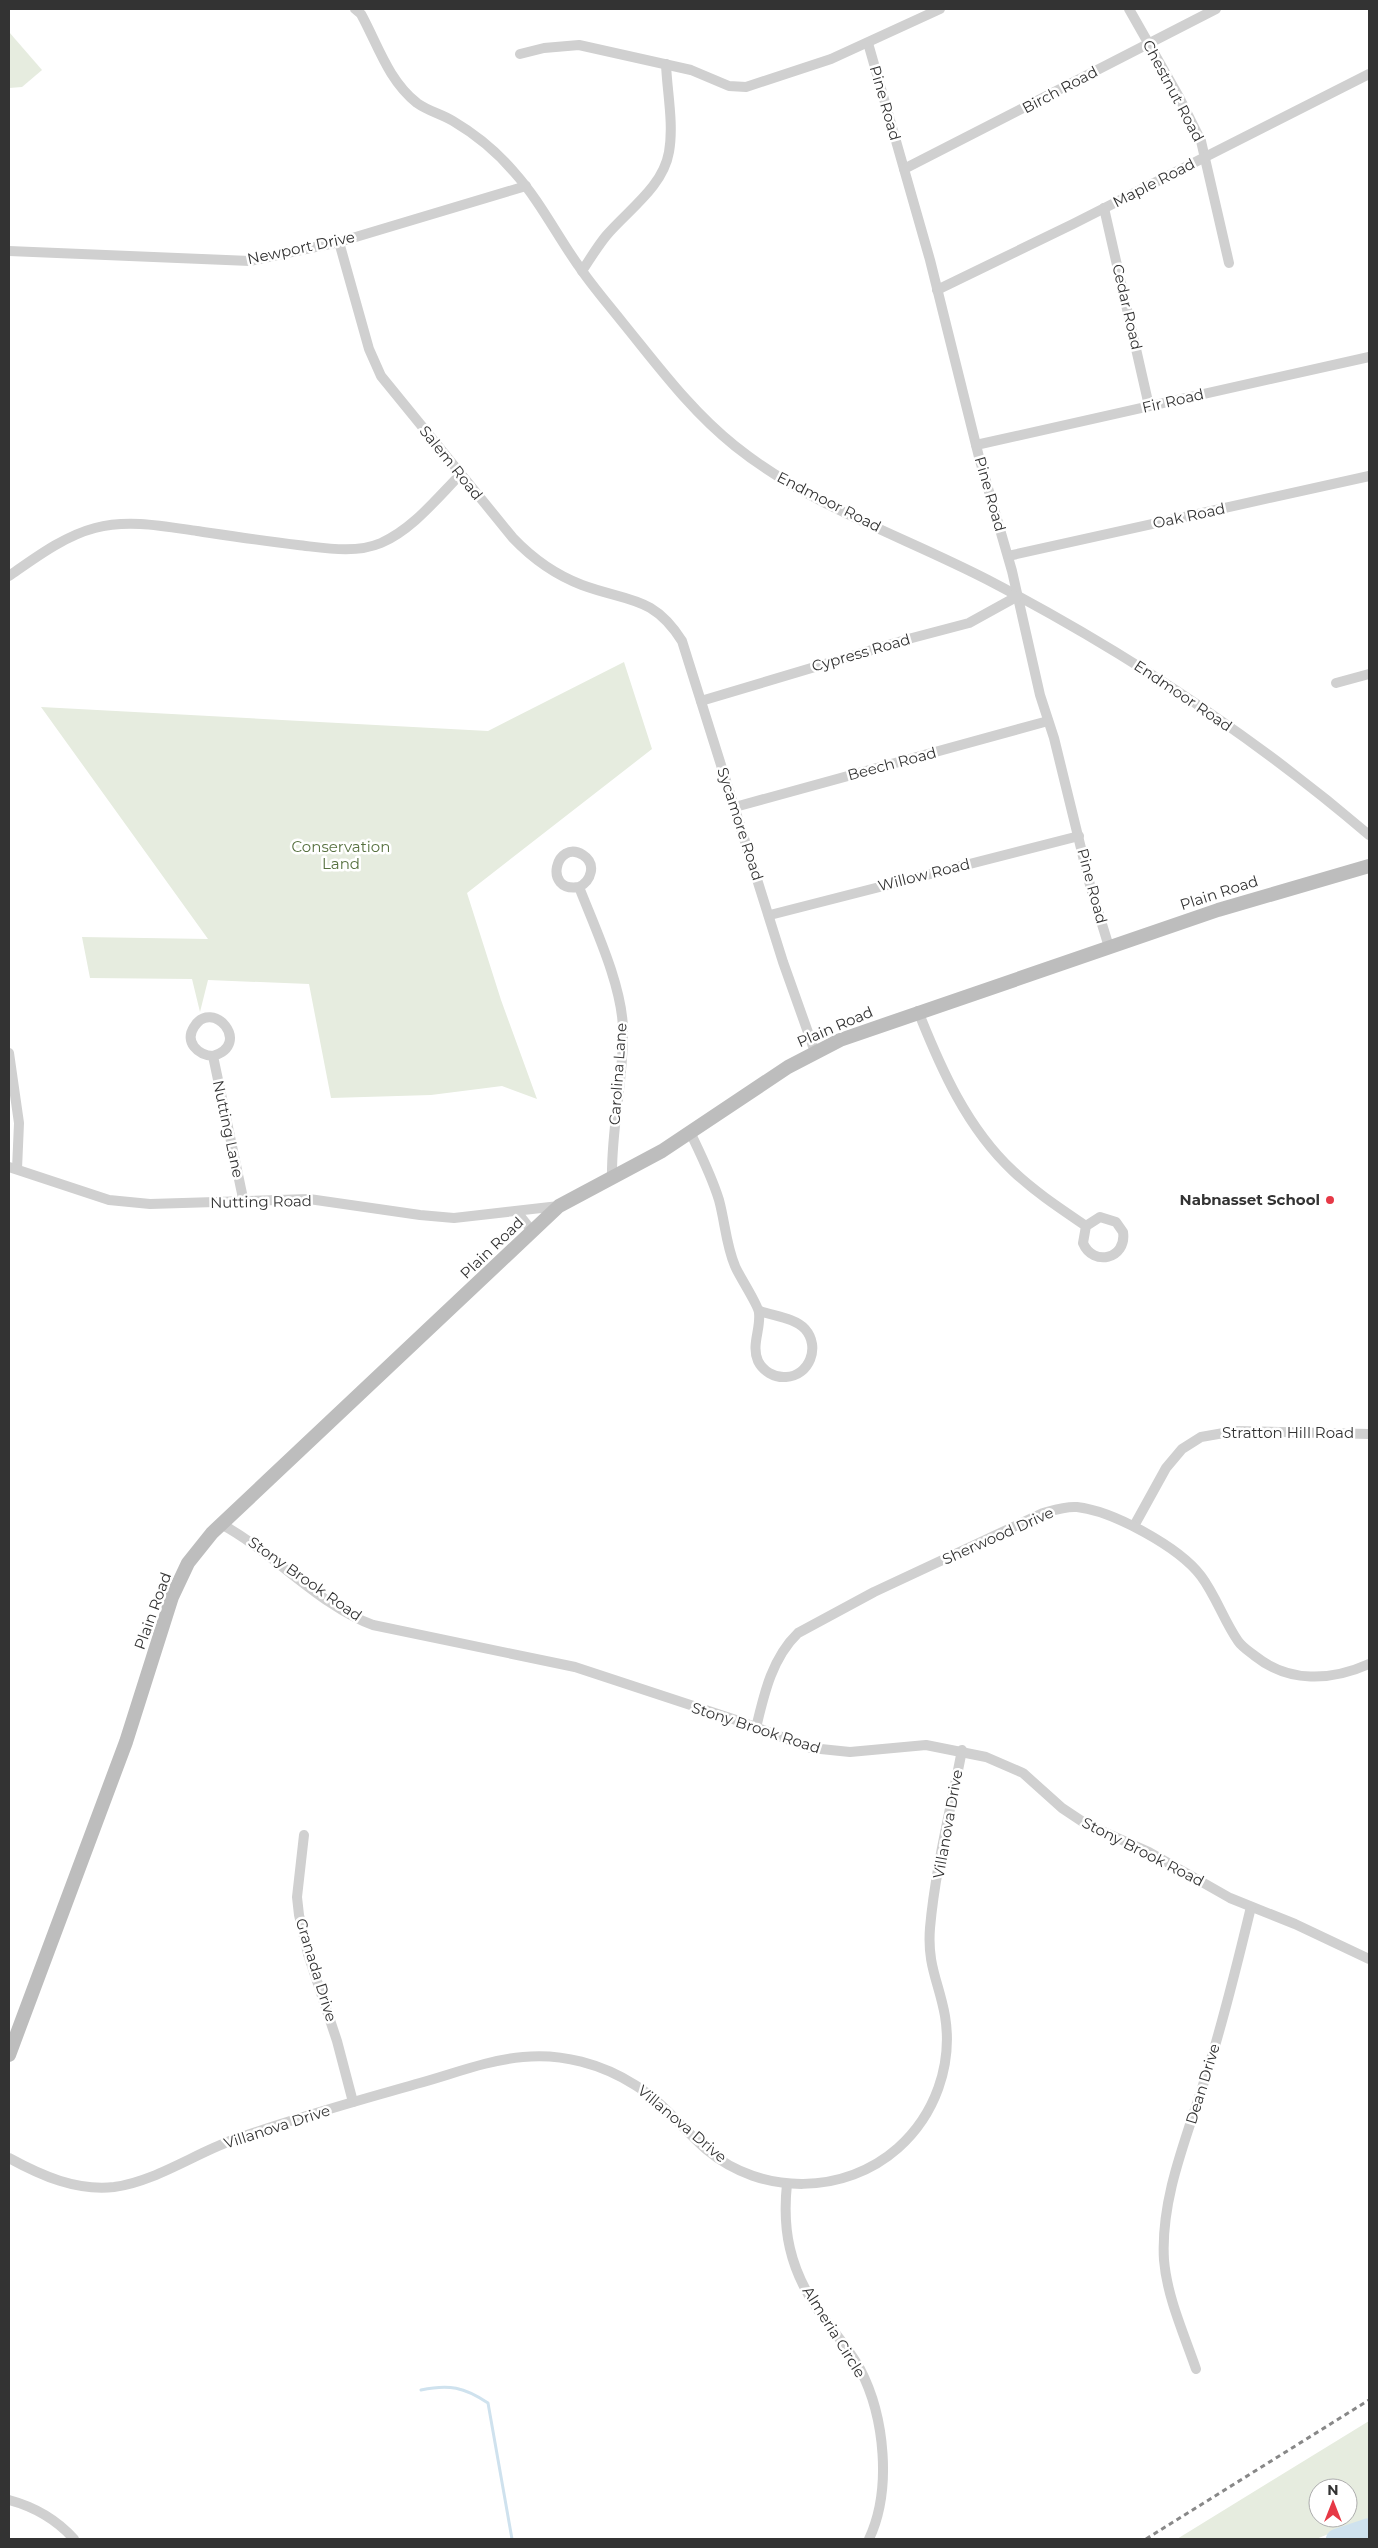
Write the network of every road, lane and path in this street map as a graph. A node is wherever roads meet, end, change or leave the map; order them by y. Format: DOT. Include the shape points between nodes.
graph roads {
  1 [pos="355,9"];
  2 [pos="940,9"];
  3 [pos="1129,9"];
  4 [pos="1216,9"];
  5 [pos="868,43"];
  6 [pos="1148,44"];
  7 [pos="520,54"];
  8 [pos="666,64"];
  9 [pos="1369,74"];
  10 [pos="1205,157"];
  11 [pos="904,170"];
  12 [pos="526,186"];
  13 [pos="1104,208"];
  14 [pos="339,242"];
  15 [pos="9,251"];
  16 [pos="1229,263"];
  17 [pos="582,271"];
  18 [pos="937,290"];
  19 [pos="1369,357"];
  20 [pos="1149,406"];
  21 [pos="976,445"];
  22 [pos="461,474"];
  23 [pos="1369,476"];
  24 [pos="1008,556"];
  25 [pos="9,576"];
  26 [pos="1018,596"];
  27 [pos="649,606"];
  28 [pos="1369,674"];
  29 [pos="1336,683"];
  30 [pos="701,700"];
  31 [pos="1048,721"];
  32 [pos="735,807"];
  33 [pos="1369,835"];
  34 [pos="1079,836"];
  35 [pos="1369,866"];
  36 [pos="579,887"];
  37 [pos="770,915"];
  38 [pos="1109,946"];
  39 [pos="918,1011"];
  40 [pos="814,1052"];
  41 [pos="9,1053"];
  42 [pos="213,1056"];
  43 [pos="691,1134"];
  44 [pos="13,1168"];
  45 [pos="612,1178"];
  46 [pos="244,1203"];
  47 [pos="559,1206"];
  48 [pos="518,1212"];
  49 [pos="1086,1226"];
  50 [pos="532,1231"];
  51 [pos="760,1311"];
  52 [pos="1369,1434"];
  53 [pos="221,1524"];
  54 [pos="1134,1526"];
  55 [pos="1369,1664"];
  56 [pos="756,1728"];
  57 [pos="962,1750"];
  58 [pos="304,1835"];
  59 [pos="1251,1907"];
  60 [pos="1369,1958"];
  61 [pos="9,2055"];
  62 [pos="353,2102"];
  63 [pos="9,2158"];
  64 [pos="787,2184"];
  65 [pos="1196,2369"];
  66 [pos="9,2500"];
  67 [pos="74,2539"];
  68 [pos="870,2539"];
  1 -- 12 [label="street, Endmoor Road" via="400,86 419,104 452,121 487,146"];
  2 -- 5 [label="street"];
  3 -- 6 [label="street, Chestnut Road"];
  4 -- 6 [label="street, Birch Road"];
  5 -- 8 [label="street" via="801,70 746,86 729,86 691,70"];
  5 -- 11 [label="street, Pine Road"];
  6 -- 10 [label="street, Chestnut Road" via="1179,97 1201,141"];
  6 -- 11 [label="street, Birch Road"];
  7 -- 8 [label="street" via="579,45"];
  8 -- 17 [label="street" via="670,151 665,166 656,181 606,236"];
  9 -- 10 [label="street, Maple Road"];
  10 -- 13 [label="street, Maple Road"];
  10 -- 16 [label="street, Chestnut Road"];
  11 -- 18 [label="street, Pine Road"];
  12 -- 14 [label="street, Newport Drive"];
  12 -- 17 [label="street, Endmoor Road"];
  13 -- 18 [label="street, Maple Road"];
  13 -- 20 [label="street, Cedar Road"];
  14 -- 15 [label="street, Newport Drive" via="242,261"];
  14 -- 22 [label="street, Salem Road" via="369,349 381,376"];
  17 -- 26 [label="street, Endmoor Road" via="678,391 732,444 794,487"];
  18 -- 21 [label="street, Pine Road"];
  19 -- 20 [label="street, Fir Road"];
  20 -- 21 [label="street, Fir Road"];
  21 -- 24 [label="street, Pine Road"];
  22 -- 25 [label="street" via="409,526 365,548 312,547 126,523 93,528 72,537"];
  22 -- 27 [label="street, Salem Road" via="527,553 581,585"];
  23 -- 24 [label="street, Oak Road"];
  24 -- 26 [label="street, Pine Road"];
  26 -- 30 [label="street, Cypress Road" via="969,623"];
  26 -- 31 [label="street, Pine Road"];
  26 -- 33 [label="street, Endmoor Road" via="1180,692 1251,742"];
  27 -- 30 [label="street, Sycamore Road" via="672,626 682,641"];
  28 -- 29 [label="street"];
  30 -- 32 [label="street, Sycamore Road"];
  31 -- 32 [label="street, Beech Road"];
  31 -- 34 [label="street, Pine Road"];
  32 -- 37 [label="street, Sycamore Road"];
  34 -- 37 [label="street, Willow Road"];
  34 -- 38 [label="street, Pine Road"];
  35 -- 38 [label="main road, Plain Road"];
  36 -- 45 [label="street, Carolina Lane" via="601,942 622,1013 623,1042 612,1144"];
  37 -- 40 [label="street, Sycamore Road"];
  38 -- 39 [label="main road, Plain Road"];
  39 -- 40 [label="main road, Plain Road"];
  39 -- 49 [label="street" via="952,1087 983,1138 1024,1182"];
  40 -- 43 [label="main road, Plain Road"];
  41 -- 44 [label="street" via="19,1123"];
  42 -- 46 [label="street, Nutting Lane"];
  43 -- 45 [label="main road, Plain Road"];
  43 -- 51 [label="street" via="715,1188 735,1268"];
  44 -- 46 [label="street, Nutting Road" via="109,1200 150,1204"];
  45 -- 47 [label="main road, Plain Road"];
  46 -- 48 [label="street, Nutting Road" via="309,1199 454,1218"];
  47 -- 48 [label="street, Nutting Road"];
  47 -- 50 [label="main road, Plain Road"];
  48 -- 50 [label="street"];
  49 -- 49 [label="street" via="1100,1218 1116,1222 1123,1232 1120,1249 1106,1258 1090,1254 1082,1238"];
  50 -- 53 [label="main road, Plain Road" via="462,1301"];
  51 -- 51 [label="street" via="799,1324 809,1336 811,1359 802,1371 780,1377 760,1365 755,1351"];
  52 -- 54 [label="street, Stratton Hill Road" via="1235,1431 1202,1437 1182,1449 1166,1468"];
  53 -- 56 [label="street, Stony Brook Road" via="241,1534 358,1620 575,1667"];
  53 -- 61 [label="main road, Plain Road" via="188,1563 172,1597 126,1742"];
  54 -- 55 [label="street, Sherwood Drive" via="1182,1557 1200,1574 1240,1644 1270,1668 1282,1673 1320,1677"];
  54 -- 56 [label="street, Sherwood Drive" via="1077,1507 1044,1513 815,1623 788,1642 778,1658"];
  56 -- 57 [label="street, Stony Brook Road" via="825,1751 926,1745"];
  57 -- 59 [label="street, Stony Brook Road" via="1010,1766 1086,1824 1149,1852"];
  57 -- 64 [label="street, Villanova Drive" via="930,1930 931,1967 947,2031 938,2089 917,2128 879,2162 831,2181"];
  58 -- 62 [label="street, Granada Drive" via="298,1915"];
  59 -- 60 [label="street, Stony Brook Road"];
  59 -- 65 [label="street, Dean Drive" via="1222,2023 1178,2165 1164,2224 1164,2261 1174,2304"];
  62 -- 63 [label="street, Villanova Drive" via="232,2141 150,2177 116,2186 65,2183 34,2172"];
  62 -- 64 [label="street, Villanova Drive" via="521,2057 581,2061 639,2087 707,2150 731,2166 758,2178"];
  64 -- 68 [label="street, Almeria Circle" via="786,2233 794,2264 815,2306 860,2370 880,2431 882,2501"];
  66 -- 67 [label="street" via="45,2514"];
}
